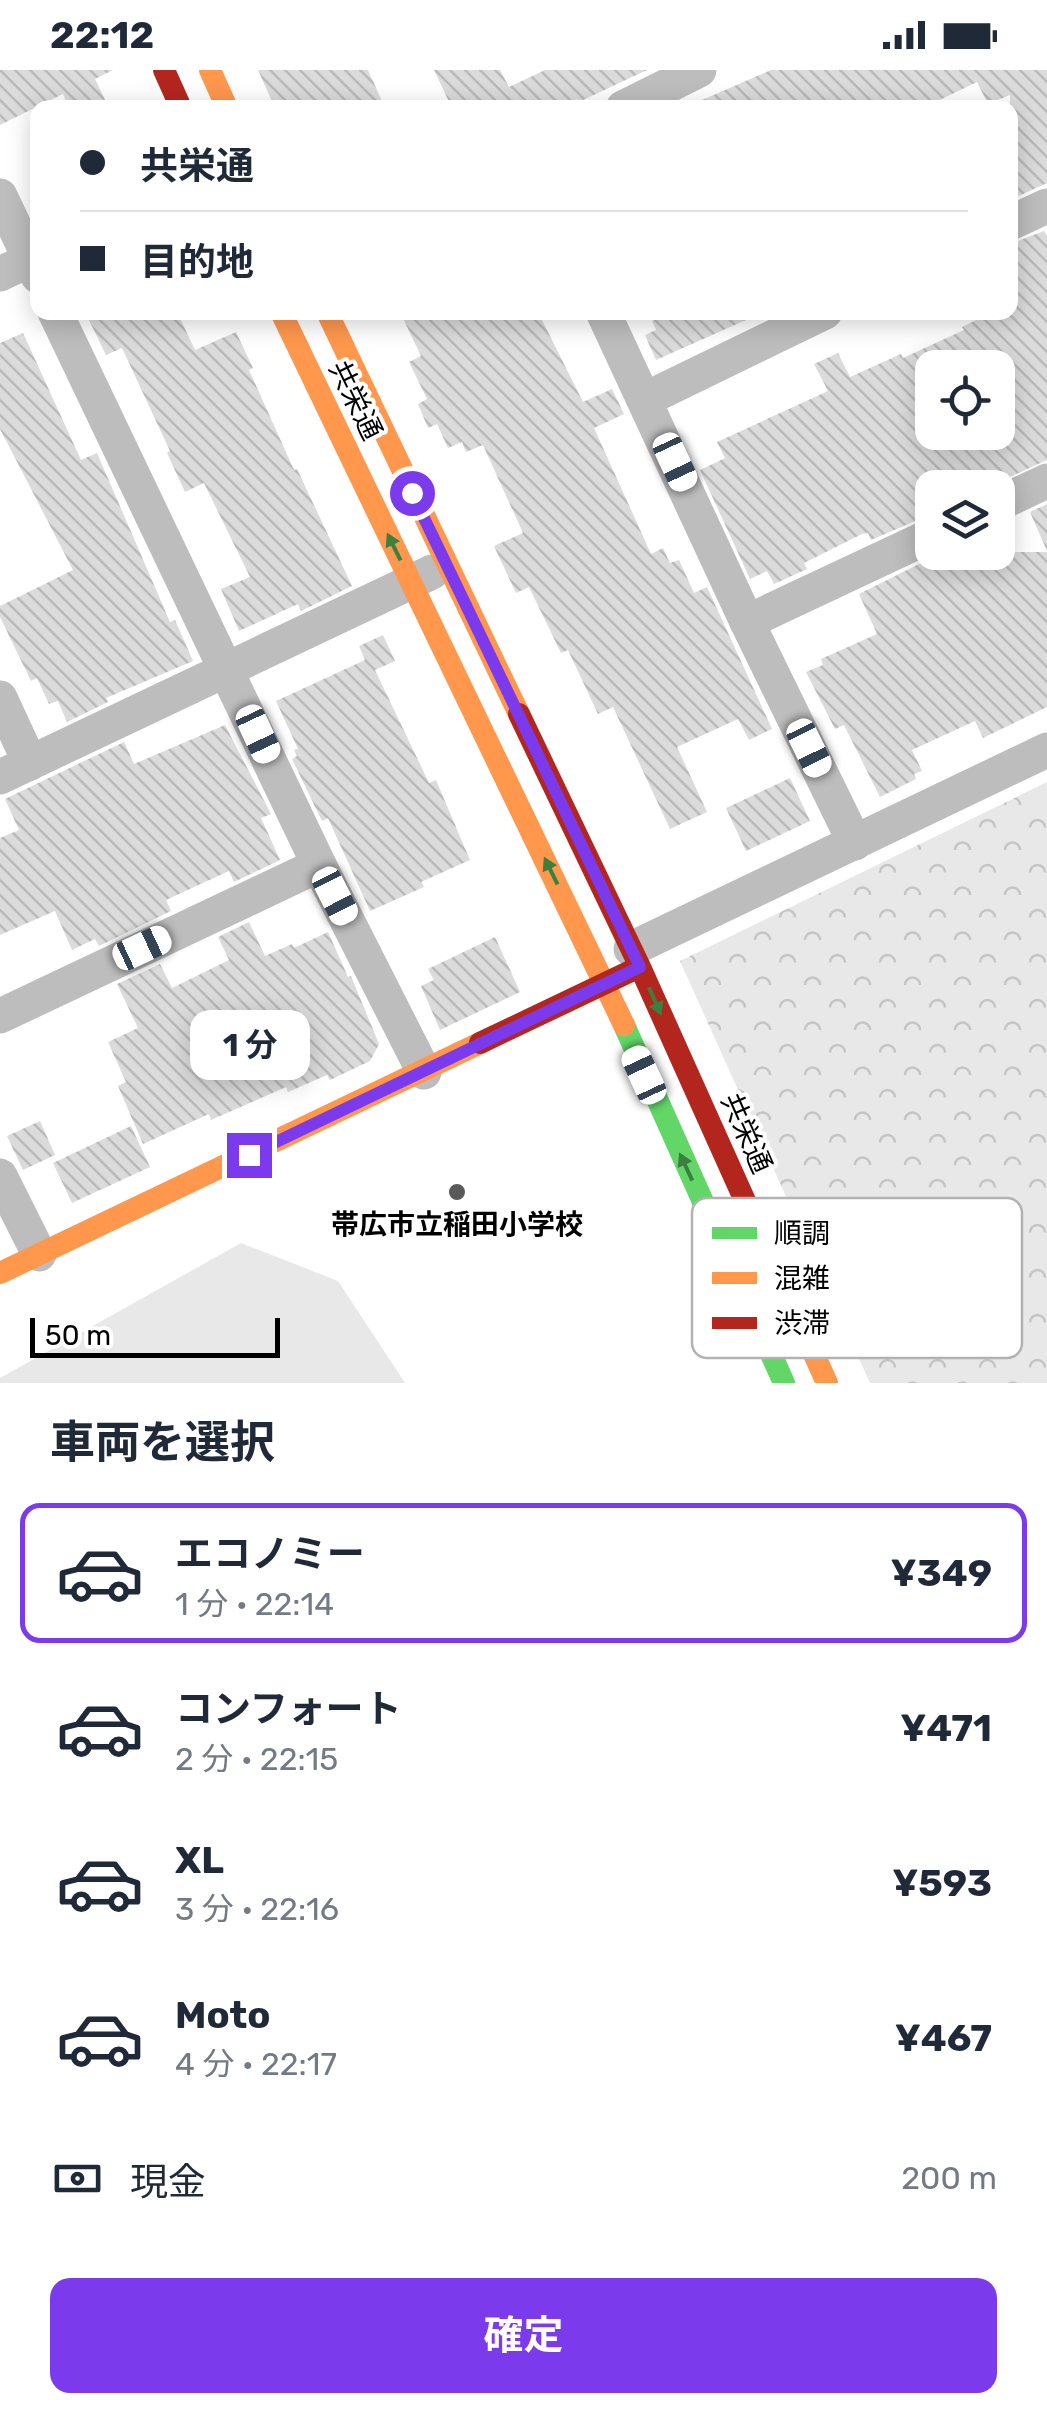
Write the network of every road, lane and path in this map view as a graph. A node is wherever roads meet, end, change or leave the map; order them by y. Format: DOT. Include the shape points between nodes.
graph roads {
  1 [pos="164,70"];
  2 [pos="210,70"];
  3 [pos="682,74"];
  4 [pos="178,100"];
  5 [pos="223,100"];
  6 [pos="638,100"];
  7 [pos="0,196"];
  8 [pos="1047,206"];
  9 [pos="1018,219"];
  10 [pos="26,267"];
  11 [pos="59,320"];
  12 [pos="285,320"];
  13 [pos="330,320"];
  14 [pos="608,320"];
  15 [pos="808,320"];
  16 [pos="646,398"];
  17 [pos="1047,481"];
  18 [pos="1015,496"];
  19 [pos="915,543"];
  20 [pos="446,565"];
  21 [pos="411,583"];
  22 [pos="747,622"];
  23 [pos="227,668"];
  24 [pos="0,698"];
  25 [pos="1047,750"];
  26 [pos="15,770"];
  27 [pos="855,843"];
  28 [pos="319,864"];
  29 [pos="635,958"];
  30 [pos="605,984"];
  31 [pos="0,1016"];
  32 [pos="424,1072"];
  33 [pos="0,1176"];
  34 [pos="701,1198"];
  35 [pos="743,1198"];
  36 [pos="39,1254"];
  37 [pos="0,1273"];
  38 [pos="773,1358"];
  39 [pos="816,1358"];
  40 [pos="784,1383"];
  41 [pos="827,1383"];
  1 -- 4 [label="street"];
  2 -- 5 [label="street"];
  3 -- 6 [label="street"];
  7 -- 10 [label="street"];
  8 -- 9 [label="street"];
  11 -- 23 [label="street"];
  21 -- 12 [label="street, 共栄通, one-way"];
  13 -- 20 [label="street, 共栄通"];
  14 -- 16 [label="street"];
  15 -- 16 [label="street"];
  16 -- 22 [label="street"];
  17 -- 18 [label="street"];
  19 -- 22 [label="street"];
  20 -- 21 [label="street"];
  20 -- 29 [label="street, 共栄通"];
  21 -- 23 [label="street"];
  30 -- 21 [label="street, 共栄通, one-way"];
  22 -- 27 [label="street"];
  23 -- 26 [label="street"];
  23 -- 28 [label="street"];
  24 -- 26 [label="street"];
  25 -- 27 [label="street"];
  27 -- 29 [label="street"];
  28 -- 31 [label="street"];
  28 -- 32 [label="street"];
  29 -- 30 [label="street"];
  29 -- 35 [label="street, 共栄通, one-way"];
  30 -- 32 [label="street"];
  34 -- 30 [label="street, 共栄通, one-way"];
  32 -- 36 [label="street"];
  33 -- 36 [label="street"];
  36 -- 37 [label="street"];
  40 -- 38 [label="street, 共栄通, one-way"];
  39 -- 41 [label="street, 共栄通, one-way"];
}
